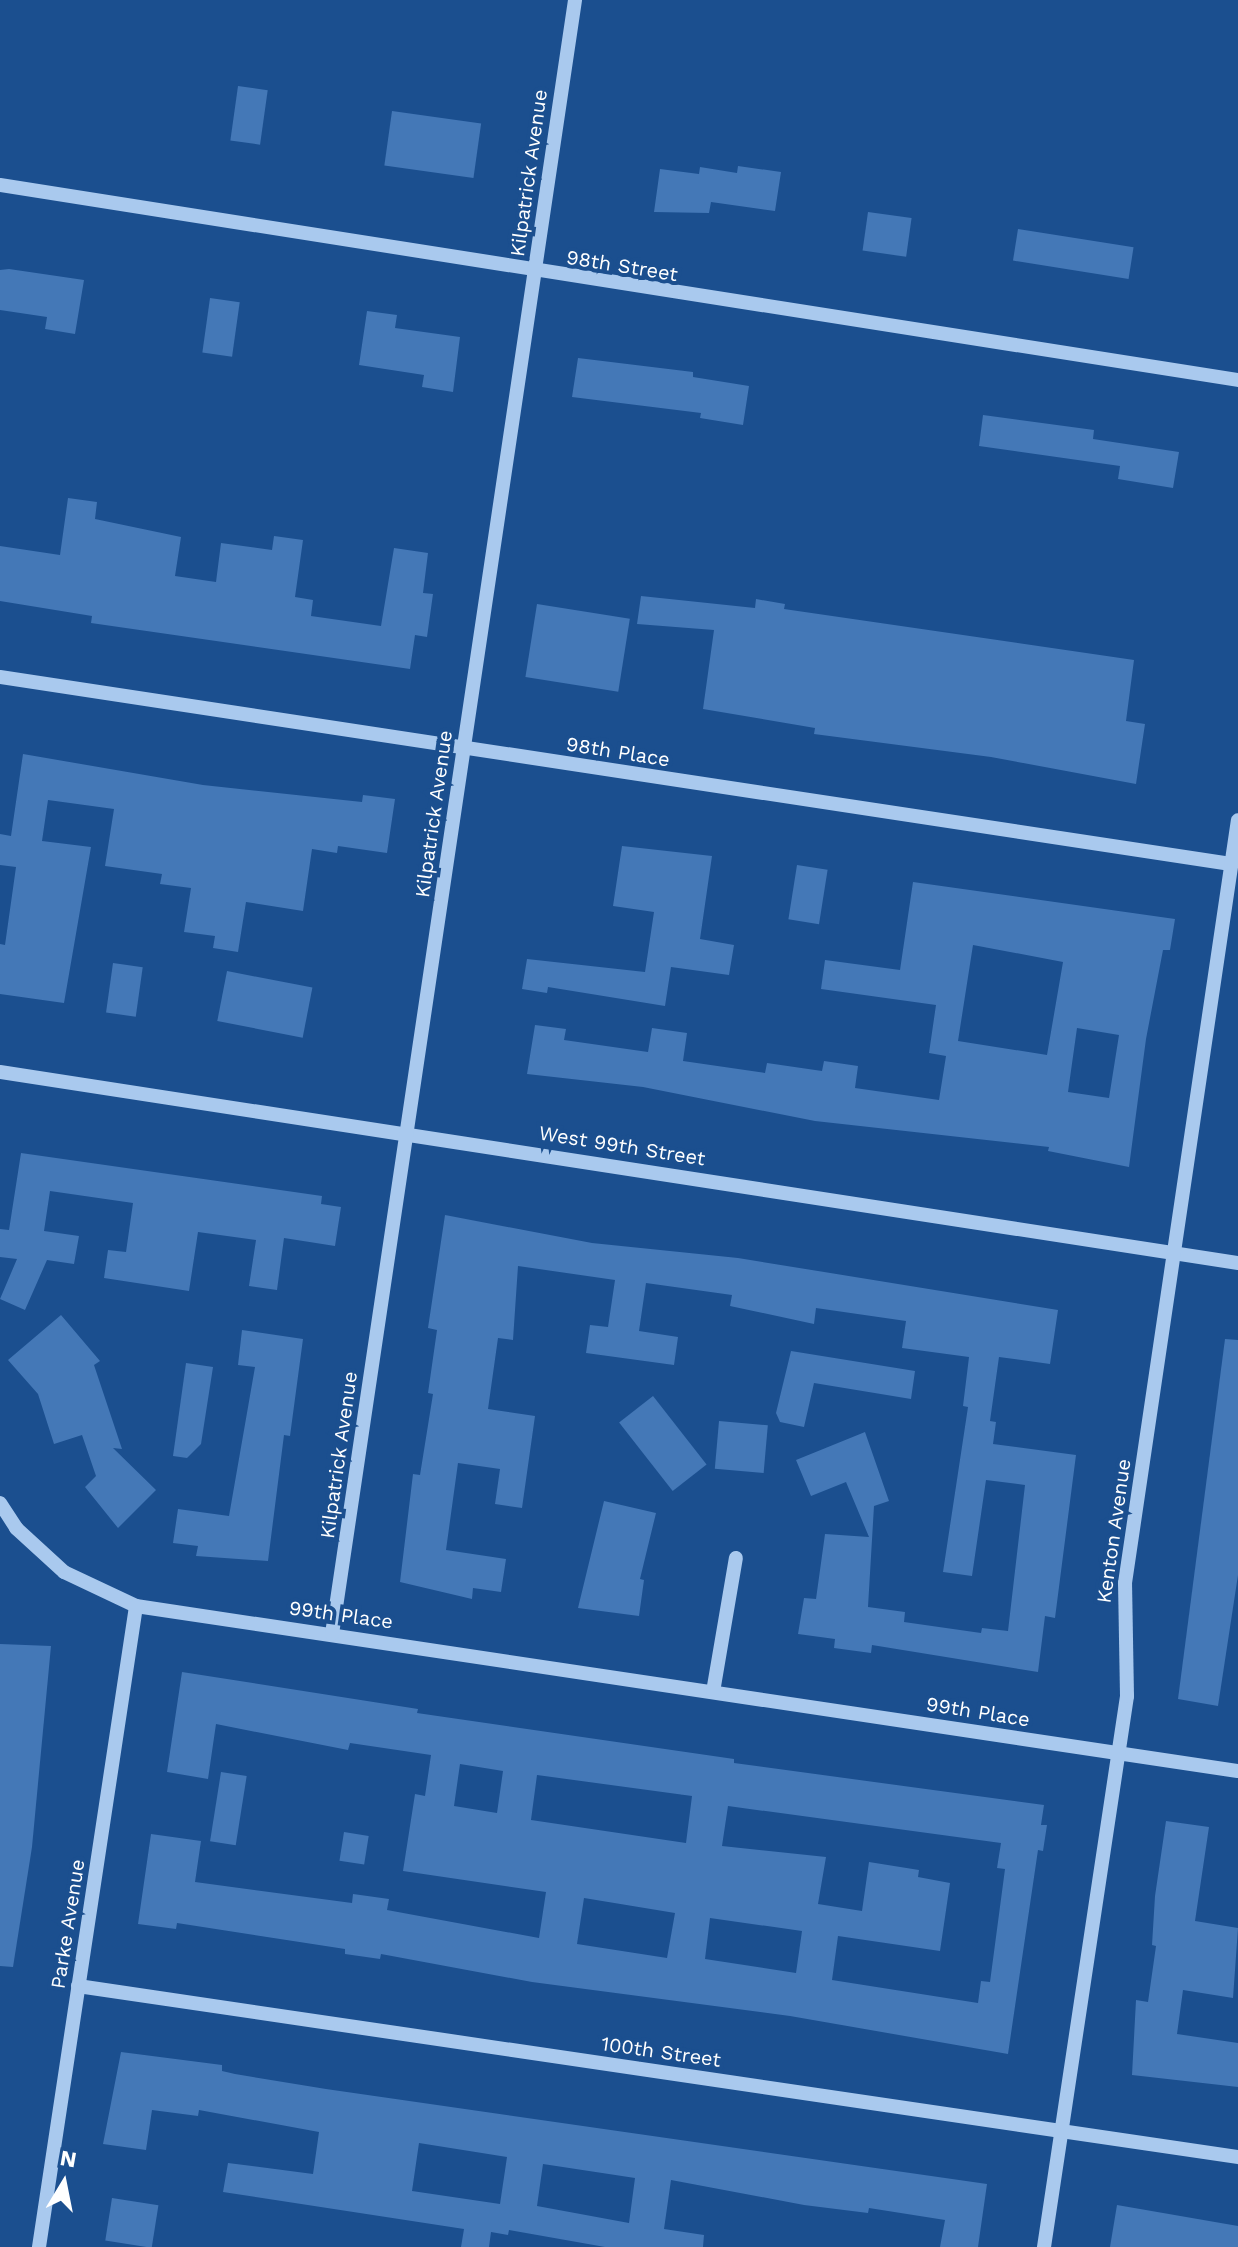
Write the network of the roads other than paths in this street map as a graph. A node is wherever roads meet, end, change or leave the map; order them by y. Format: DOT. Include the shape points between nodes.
graph roads {
  1 [pos="575,0"];
  2 [pos="0,185"];
  3 [pos="534,273"];
  4 [pos="1238,380"];
  5 [pos="0,677"];
  6 [pos="464,749"];
  7 [pos="1238,820"];
  8 [pos="1231,864"];
  9 [pos="0,1072"];
  10 [pos="407,1132"];
  11 [pos="1173,1254"];
  12 [pos="1238,1263"];
  13 [pos="0,1503"];
  14 [pos="736,1558"];
  15 [pos="136,1606"];
  16 [pos="332,1634"];
  17 [pos="713,1692"];
  18 [pos="1120,1754"];
  19 [pos="1238,1771"];
  20 [pos="78,1986"];
  21 [pos="1061,2131"];
  22 [pos="1238,2157"];
  23 [pos="39,2247"];
  24 [pos="1044,2247"];
  1 -- 3 [label="street, Kilpatrick Avenue"];
  2 -- 3 [label="street, 98th Street"];
  3 -- 4 [label="street, 98th Street"];
  3 -- 6 [label="street, Kilpatrick Avenue"];
  5 -- 6 [label="street, 98th Place"];
  6 -- 8 [label="street, 98th Place"];
  6 -- 10 [label="street, Kilpatrick Avenue"];
  7 -- 8 [label="street, Kenton Avenue"];
  8 -- 11 [label="street, Kenton Avenue"];
  9 -- 10 [label="street, West 99th Street"];
  10 -- 11 [label="street, West 99th Street"];
  10 -- 16 [label="street, Kilpatrick Avenue"];
  11 -- 12 [label="street, West 99th Street"];
  11 -- 18 [label="street, Kenton Avenue" via="1124,1598 1128,1667"];
  13 -- 15 [label="street, 99th Place" via="16,1528 64,1572 107,1597"];
  14 -- 17 [label="street"];
  15 -- 16 [label="street, 99th Place"];
  15 -- 20 [label="street, Parke Avenue"];
  16 -- 17 [label="street, 99th Place"];
  17 -- 18 [label="street, 99th Place"];
  18 -- 19 [label="street, 99th Place"];
  18 -- 21 [label="street, Kenton Avenue"];
  20 -- 21 [label="street, 100th Street"];
  20 -- 23 [label="street, Parke Avenue"];
  21 -- 22 [label="street, 100th Street"];
  21 -- 24 [label="street, Kenton Avenue"];
}
